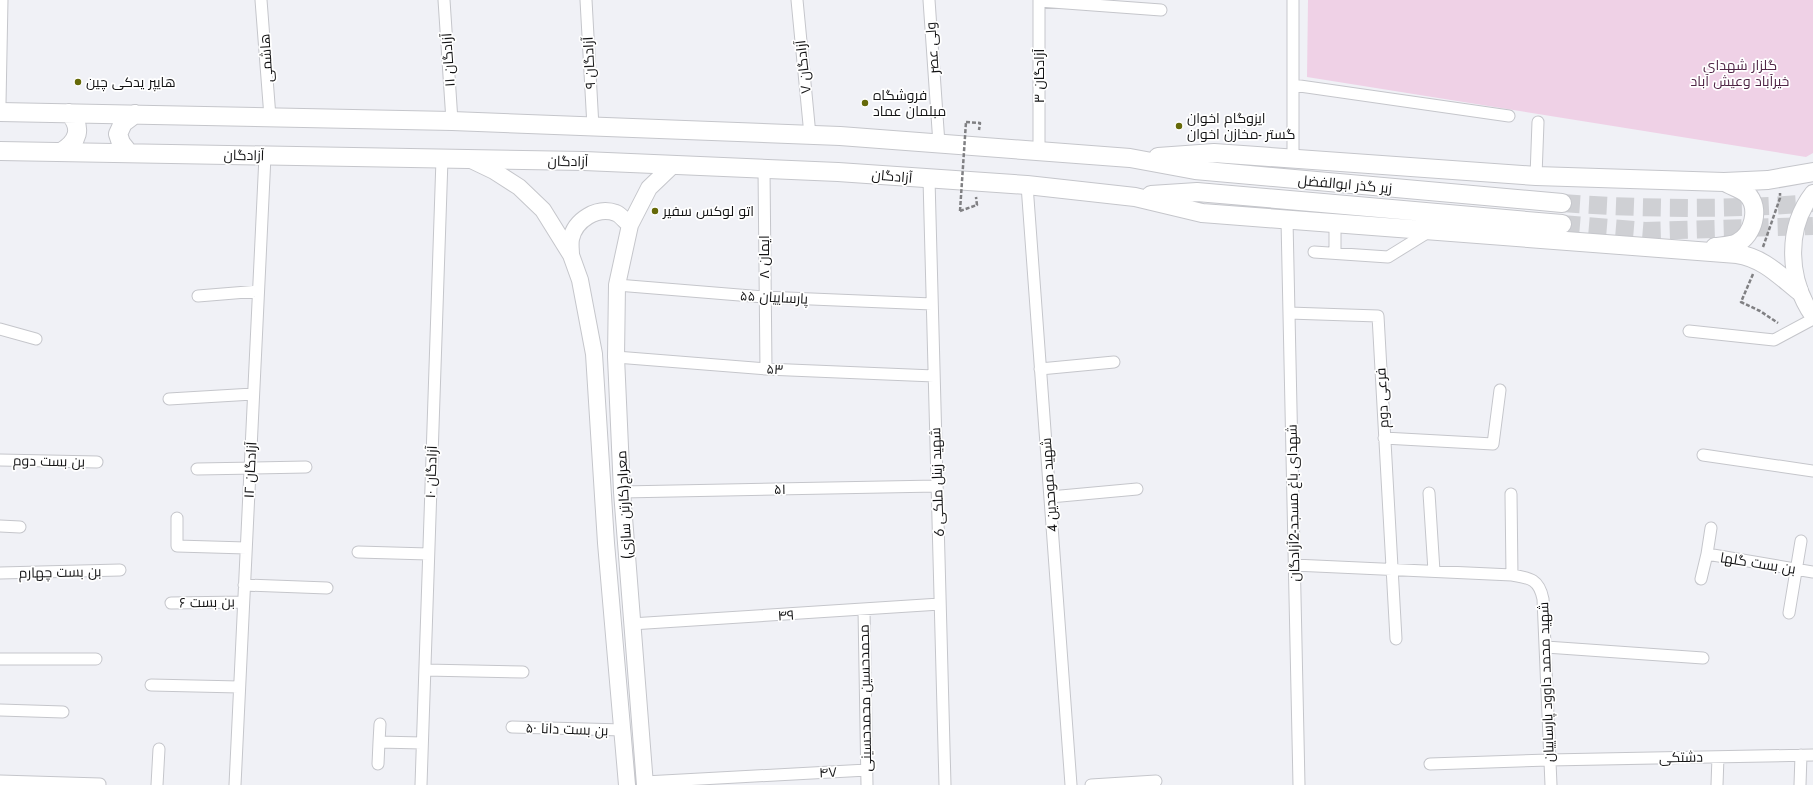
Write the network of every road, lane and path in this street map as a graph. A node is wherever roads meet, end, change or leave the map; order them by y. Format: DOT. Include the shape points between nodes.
graph roads {
  1 [pos="2,0"];
  2 [pos="261,0"];
  3 [pos="444,0"];
  4 [pos="586,0"];
  5 [pos="797,0"];
  6 [pos="929,0"];
  7 [pos="1039,0"];
  8 [pos="1293,0"];
  9 [pos="1125,4"];
  10 [pos="1161,10"];
  11 [pos="1293,86"];
  12 [pos="0,103"];
  13 [pos="0,112"];
  14 [pos="69,113"];
  15 [pos="135,114"];
  16 [pos="1509,116"];
  17 [pos="270,117"];
  18 [pos="452,120"];
  19 [pos="1538,122"];
  20 [pos="980,124"];
  21 [pos="593,127"];
  22 [pos="810,135"];
  23 [pos="939,144"];
  24 [pos="0,151"];
  25 [pos="61,152"];
  26 [pos="1039,152"];
  27 [pos="129,153"];
  28 [pos="264,156"];
  29 [pos="1130,158"];
  30 [pos="1294,158"];
  31 [pos="442,159"];
  32 [pos="469,159"];
  33 [pos="673,165"];
  34 [pos="764,169"];
  35 [pos="1813,172"];
  36 [pos="1536,176"];
  37 [pos="929,179"];
  38 [pos="1724,182"];
  39 [pos="1027,185"];
  40 [pos="1813,193"];
  41 [pos="1135,197"];
  42 [pos="1562,203"];
  43 [pos="977,205"];
  44 [pos="1287,220"];
  45 [pos="1335,224"];
  46 [pos="1562,224"];
  47 [pos="630,226"];
  48 [pos="1433,230"];
  49 [pos="1698,251"];
  50 [pos="1314,252"];
  51 [pos="1336,253"];
  52 [pos="571,255"];
  53 [pos="617,285"];
  54 [pos="258,290"];
  55 [pos="1799,291"];
  56 [pos="198,296"];
  57 [pos="764,297"];
  58 [pos="932,304"];
  59 [pos="1289,313"];
  60 [pos="1813,317"];
  61 [pos="0,329"];
  62 [pos="1689,332"];
  63 [pos="36,339"];
  64 [pos="616,357"];
  65 [pos="1114,362"];
  66 [pos="766,369"];
  67 [pos="1040,369"];
  68 [pos="934,376"];
  69 [pos="1500,390"];
  70 [pos="253,394"];
  71 [pos="169,399"];
  72 [pos="1384,438"];
  73 [pos="1703,455"];
  74 [pos="0,460"];
  75 [pos="97,462"];
  76 [pos="306,467"];
  77 [pos="197,469"];
  78 [pos="250,469"];
  79 [pos="1813,471"];
  80 [pos="937,486"];
  81 [pos="1138,489"];
  82 [pos="622,492"];
  83 [pos="1429,493"];
  84 [pos="1511,494"];
  85 [pos="1050,497"];
  86 [pos="177,518"];
  87 [pos="0,526"];
  88 [pos="20,527"];
  89 [pos="1711,528"];
  90 [pos="1801,542"];
  91 [pos="246,548"];
  92 [pos="358,552"];
  93 [pos="428,554"];
  94 [pos="1707,554"];
  95 [pos="1294,565"];
  96 [pos="1392,569"];
  97 [pos="1798,569"];
  98 [pos="120,570"];
  99 [pos="1434,571"];
  100 [pos="1813,572"];
  101 [pos="0,573"];
  102 [pos="1512,575"];
  103 [pos="1701,579"];
  104 [pos="244,585"];
  105 [pos="327,588"];
  106 [pos="243,602"];
  107 [pos="171,603"];
  108 [pos="940,604"];
  109 [pos="864,610"];
  110 [pos="1789,613"];
  111 [pos="631,624"];
  112 [pos="1396,639"];
  113 [pos="1546,647"];
  114 [pos="1703,658"];
  115 [pos="0,659"];
  116 [pos="96,659"];
  117 [pos="425,670"];
  118 [pos="523,672"];
  119 [pos="151,685"];
  120 [pos="239,687"];
  121 [pos="0,710"];
  122 [pos="63,712"];
  123 [pos="380,724"];
  124 [pos="512,727"];
  125 [pos="623,730"];
  126 [pos="379,742"];
  127 [pos="422,743"];
  128 [pos="159,749"];
  129 [pos="1801,755"];
  130 [pos="1813,755"];
  131 [pos="1718,757"];
  132 [pos="1549,760"];
  133 [pos="378,764"];
  134 [pos="1430,764"];
  135 [pos="867,770"];
  136 [pos="0,781"];
  137 [pos="1156,781"];
  138 [pos="100,784"];
  139 [pos="645,784"];
  140 [pos="157,785"];
  141 [pos="235,785"];
  142 [pos="421,785"];
  143 [pos="626,785"];
  144 [pos="867,785"];
  145 [pos="945,785"];
  146 [pos="1071,785"];
  147 [pos="1091,785"];
  148 [pos="1299,785"];
  149 [pos="1551,785"];
  150 [pos="1717,785"];
  151 [pos="1800,785"];
  1 -- 12 [label="street"];
  2 -- 17 [label="street, هاشمی"];
  3 -- 18 [label="street, ۱۱ آزادگان"];
  4 -- 21 [label="street, ۹ آزادگان"];
  5 -- 22 [label="street, ۷ آزادگان"];
  6 -- 23 [label="street, ولی عصر"];
  7 -- 9 [label="street"];
  7 -- 26 [label="street, ۳ آزادگان"];
  8 -- 11 [label="street"];
  9 -- 10 [label="street"];
  11 -- 16 [label="street"];
  11 -- 30 [label="street"];
  13 -- 14 [label="main road"];
  14 -- 15 [label="main road"];
  14 -- 25 [label="main road" via="77,126 76,137 71,146"];
  15 -- 17 [label="main road"];
  15 -- 27 [label="main road" via="123,123 118,134 120,143"];
  17 -- 18 [label="main road"];
  18 -- 21 [label="main road"];
  19 -- 36 [label="street"];
  20 -- 43 [label="path, bridge" via="966,122 960,211"];
  21 -- 22 [label="main road"];
  22 -- 23 [label="main road"];
  23 -- 26 [label="main road"];
  24 -- 25 [label="main road, آزادگان"];
  25 -- 27 [label="main road, آزادگان"];
  26 -- 29 [label="main road"];
  27 -- 28 [label="main road, آزادگان"];
  28 -- 31 [label="main road, آزادگان"];
  28 -- 54 [label="street, ۱۲ آزادگان"];
  29 -- 30 [label="main road" via="1214,153"];
  29 -- 42 [label="main road, زیر گذر ابوالفضل" via="1196,170"];
  30 -- 36 [label="main road"];
  31 -- 32 [label="main road, آزادگان"];
  31 -- 93 [label="street, ۱۰ آزادگان"];
  32 -- 33 [label="main road, آزادگان"];
  32 -- 52 [label="street" via="519,187 543,210"];
  33 -- 34 [label="main road, آزادگان"];
  33 -- 47 [label="street, معراج(کارتن سازی)" via="649,188"];
  34 -- 37 [label="main road, آزادگان"];
  34 -- 57 [label="street, ۸ ایمان"];
  35 -- 38 [label="main road" via="1768,180"];
  36 -- 38 [label="main road"];
  37 -- 39 [label="main road, آزادگان"];
  37 -- 58 [label="street, 6 شهید زینل ملکی"];
  38 -- 49 [label="main road" via="1747,194 1754,209 1752,226 1736,243"];
  39 -- 41 [label="main road, آزادگان"];
  39 -- 67 [label="street, 4 شهید موحدین"];
  40 -- 55 [label="street" via="1804,208 1794,235 1793,263"];
  41 -- 44 [label="main road" via="1202,213"];
  41 -- 46 [label="main road, زیر گذر ابوالفضل" via="1197,192"];
  44 -- 45 [label="main road"];
  44 -- 59 [label="street, شهدای‌ باغ مسجد-2آزادگان"];
  45 -- 48 [label="main road"];
  45 -- 51 [label="street"];
  47 -- 52 [label="street" via="617,213 602,211 588,216 576,226 570,240"];
  47 -- 53 [label="street, معراج(کارتن سازی)"];
  48 -- 49 [label="main road"];
  48 -- 51 [label="street" via="1388,257"];
  49 -- 55 [label="main road" via="1750,256"];
  50 -- 51 [label="street"];
  52 -- 125 [label="street, معراج(کارتن سازی)" via="580,280 594,354 606,543"];
  53 -- 57 [label="street, پارساییان ۵۵"];
  53 -- 64 [label="street, معراج(کارتن سازی)"];
  54 -- 56 [label="street"];
  54 -- 70 [label="street, ۱۲ آزادگان"];
  55 -- 60 [label="street"];
  57 -- 58 [label="street, پارساییان ۵۵"];
  57 -- 66 [label="street, ۸ ایمان"];
  58 -- 68 [label="street, 6 شهید زینل ملکی"];
  59 -- 72 [label="street, فرعی دوم" via="1378,316"];
  59 -- 95 [label="street, شهدای‌ باغ مسجد-2آزادگان"];
  60 -- 62 [label="street" via="1774,340"];
  61 -- 63 [label="street"];
  64 -- 66 [label="street, ۵۳"];
  64 -- 82 [label="street, معراج(کارتن سازی)"];
  65 -- 67 [label="street"];
  66 -- 68 [label="street, ۵۳"];
  67 -- 85 [label="street, 4 شهید موحدین"];
  68 -- 80 [label="street, 6 شهید زینل ملکی"];
  69 -- 72 [label="street" via="1493,444"];
  70 -- 71 [label="street"];
  70 -- 78 [label="street, ۱۲ آزادگان"];
  72 -- 96 [label="street, فرعی دوم"];
  73 -- 79 [label="street"];
  74 -- 75 [label="street, بن بست دوم"];
  76 -- 78 [label="street"];
  77 -- 78 [label="street"];
  78 -- 91 [label="street, ۱۲ آزادگان"];
  80 -- 82 [label="street, ۵۱"];
  80 -- 108 [label="street, 6 شهید زینل ملکی"];
  81 -- 85 [label="street"];
  82 -- 111 [label="street, معراج(کارتن سازی)"];
  83 -- 99 [label="street"];
  84 -- 102 [label="street"];
  85 -- 146 [label="street, 4 شهید موحدین"];
  86 -- 91 [label="street" via="177,550"];
  87 -- 88 [label="street"];
  89 -- 94 [label="street, بن بست گلها"];
  90 -- 97 [label="street"];
  91 -- 104 [label="street, ۱۲ آزادگان"];
  92 -- 93 [label="street"];
  93 -- 117 [label="street, ۱۰ آزادگان"];
  94 -- 97 [label="street, بن بست گلها"];
  94 -- 103 [label="street"];
  95 -- 96 [label="street, شهید محمد داوود پارساییان"];
  95 -- 148 [label="street, شهدای‌ باغ مسجد-2آزادگان"];
  96 -- 99 [label="street, شهید محمد داوود پارساییان"];
  96 -- 112 [label="street, فرعی دوم"];
  97 -- 100 [label="street, بن بست گلها"];
  97 -- 110 [label="street"];
  98 -- 101 [label="street, بن بست چهارم"];
  99 -- 102 [label="street, شهید محمد داوود پارساییان"];
  102 -- 113 [label="street, شهید محمد داوود پارساییان" via="1528,577 1537,583 1541,590"];
  104 -- 105 [label="street"];
  104 -- 106 [label="street, ۱۲ آزادگان"];
  106 -- 107 [label="street, بن بست ۶"];
  106 -- 120 [label="street, ۱۲ آزادگان"];
  108 -- 109 [label="street, ۴۹"];
  108 -- 145 [label="street, 6 شهید زینل ملکی"];
  109 -- 111 [label="street, ۴۹"];
  109 -- 135 [label="street, محمدحسین محمدحسینی"];
  111 -- 139 [label="street, معراج(کارتن سازی)"];
  113 -- 114 [label="street"];
  113 -- 132 [label="street, شهید محمد داوود پارساییان"];
  115 -- 116 [label="street"];
  117 -- 118 [label="street"];
  117 -- 127 [label="street, ۱۰ آزادگان"];
  119 -- 120 [label="street"];
  120 -- 141 [label="street, ۱۲ آزادگان"];
  121 -- 122 [label="street"];
  123 -- 126 [label="street"];
  124 -- 125 [label="street, بن بست دانا ۵۰"];
  125 -- 143 [label="street, معراج(کارتن سازی)"];
  126 -- 127 [label="street"];
  126 -- 133 [label="street"];
  127 -- 142 [label="street, ۱۰ آزادگان"];
  128 -- 140 [label="street"];
  129 -- 130 [label="street, دشتکی"];
  129 -- 131 [label="street, دشتکی"];
  129 -- 151 [label="street"];
  131 -- 132 [label="street, دشتکی"];
  131 -- 150 [label="street"];
  132 -- 134 [label="street, دشتکی"];
  132 -- 149 [label="street, شهید محمد داوود پارساییان"];
  135 -- 139 [label="street, ۴۷"];
  135 -- 144 [label="street, محمدحسین محمدحسینی"];
  136 -- 138 [label="street"];
  137 -- 147 [label="street"];
}
